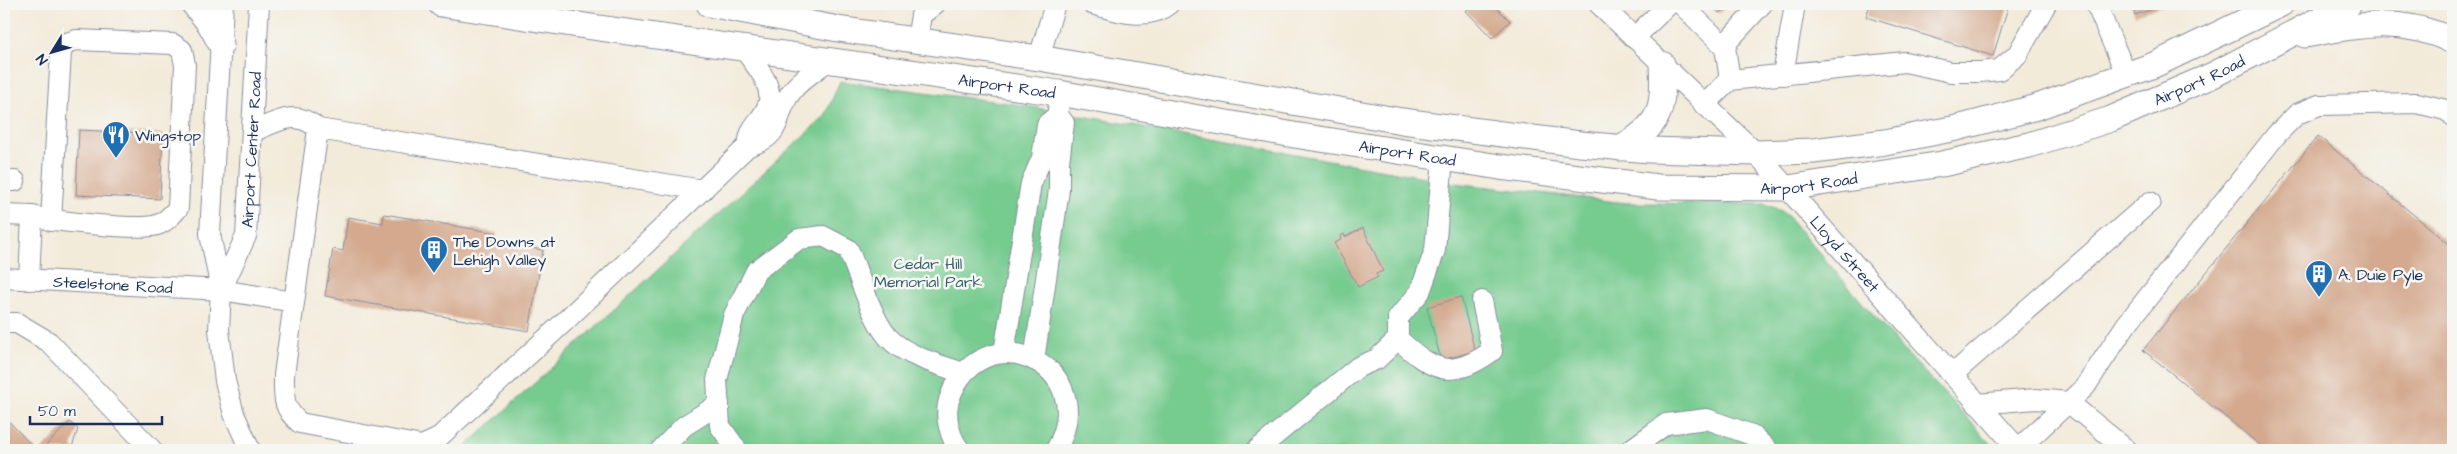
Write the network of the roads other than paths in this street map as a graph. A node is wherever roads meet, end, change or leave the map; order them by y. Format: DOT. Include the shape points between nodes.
graph roads {
  1 [pos="194,4"];
  2 [pos="223,4"];
  3 [pos="259,4"];
  4 [pos="441,4"];
  5 [pos="714,4"];
  6 [pos="1055,4"];
  7 [pos="1092,4"];
  8 [pos="1169,4"];
  9 [pos="1669,4"];
  10 [pos="1681,4"];
  11 [pos="1762,4"];
  12 [pos="1795,4"];
  13 [pos="2046,4"];
  14 [pos="2096,4"];
  15 [pos="2281,4"];
  16 [pos="2349,4"];
  17 [pos="1607,6"];
  18 [pos="924,8"];
  19 [pos="1634,38"];
  20 [pos="2283,39"];
  21 [pos="917,41"];
  22 [pos="2453,41"];
  23 [pos="221,44"];
  24 [pos="1726,47"];
  25 [pos="744,49"];
  26 [pos="1039,58"];
  27 [pos="828,61"];
  28 [pos="1662,64"];
  29 [pos="1783,75"];
  30 [pos="2127,76"];
  31 [pos="1730,80"];
  32 [pos="1058,104"];
  33 [pos="1704,105"];
  34 [pos="2453,116"];
  35 [pos="318,129"];
  36 [pos="252,132"];
  37 [pos="748,146"];
  38 [pos="1620,148"];
  39 [pos="1756,153"];
  40 [pos="1443,158"];
  41 [pos="1051,160"];
  42 [pos="1788,188"];
  43 [pos="703,190"];
  44 [pos="2150,202"];
  45 [pos="4,215"];
  46 [pos="42,218"];
  47 [pos="4,278"];
  48 [pos="29,280"];
  49 [pos="221,290"];
  50 [pos="1482,301"];
  51 [pos="294,302"];
  52 [pos="4,323"];
  53 [pos="1398,340"];
  54 [pos="1004,353"];
  55 [pos="1034,360"];
  56 [pos="963,373"];
  57 [pos="1952,375"];
  58 [pos="2068,402"];
  59 [pos="719,404"];
  60 [pos="1977,404"];
  61 [pos="955,448"];
  62 [pos="152,450"];
  63 [pos="250,450"];
  64 [pos="661,450"];
  65 [pos="737,450"];
  66 [pos="1056,450"];
  67 [pos="1257,450"];
  68 [pos="1630,450"];
  69 [pos="1768,450"];
  70 [pos="2018,450"];
  71 [pos="2127,450"];
  1 -- 23 [label="main road"];
  2 -- 23 [label="street, Airport Center Road"];
  3 -- 36 [label="street, Airport Center Road"];
  4 -- 25 [label="main road, Airport Road"];
  5 -- 21 [label="main road, Airport Road" via="838,30"];
  6 -- 26 [label="street"];
  7 -- 8 [label="street" via="1123,13 1155,13"];
  9 -- 19 [label="street"];
  10 -- 24 [label="street"];
  11 -- 24 [label="street"];
  12 -- 29 [label="street"];
  13 -- 29 [label="street" via="2017,55 1999,70 1951,72 1904,62"];
  14 -- 30 [label="street"];
  15 -- 30 [label="main road, Airport Road"];
  16 -- 20 [label="main road, Airport Road"];
  17 -- 19 [label="street, Lloyd Street"];
  18 -- 21 [label="street"];
  19 -- 28 [label="street, Lloyd Street"];
  20 -- 22 [label="main road" via="2385,23"];
  20 -- 42 [label="main road, Airport Road" via="2213,76 2111,119 2030,145 1942,164"];
  21 -- 26 [label="main road, Airport Road"];
  23 -- 49 [label="street, Airport Center Road" via="210,234"];
  24 -- 31 [label="street"];
  25 -- 27 [label="main road, Airport Road"];
  25 -- 37 [label="street" via="769,90 768,105 749,133"];
  26 -- 38 [label="main road, Airport Road" via="1402,121"];
  27 -- 32 [label="main road, Airport Road"];
  27 -- 37 [label="street" via="791,92 774,131 762,142"];
  28 -- 33 [label="street, Lloyd Street"];
  28 -- 38 [label="main road" via="1663,93 1653,125 1642,136"];
  29 -- 31 [label="street"];
  30 -- 39 [label="main road, Airport Road" via="2037,107 1957,128 1840,148"];
  31 -- 33 [label="street"];
  32 -- 40 [label="main road, Airport Road"];
  32 -- 41 [label="street" via="1064,123"];
  33 -- 39 [label="street, Lloyd Street"];
  34 -- 58 [label="street" via="2446,110 2417,103 2319,104 2297,114 2277,134 2126,325 2085,388"];
  35 -- 36 [label="street" via="308,119 294,117"];
  35 -- 43 [label="street"];
  35 -- 51 [label="street"];
  36 -- 49 [label="street, Airport Center Road" via="246,236"];
  37 -- 43 [label="street"];
  38 -- 39 [label="main road, Airport Road"];
  39 -- 42 [label="street, Lloyd Street"];
  40 -- 42 [label="main road, Airport Road" via="1658,187"];
  40 -- 53 [label="street" via="1435,250 1420,292 1398,318"];
  41 -- 54 [label="street" via="1031,183"];
  41 -- 55 [label="street" via="1059,190"];
  42 -- 57 [label="street, Lloyd Street"];
  43 -- 51 [label="street" via="437,439 422,446 300,423 289,414 284,375"];
  44 -- 57 [label="street"];
  45 -- 46 [label="street"];
  46 -- 46 [label="street" via="149,227 167,220 178,208 185,65 182,50 173,44 76,40 66,44 61,52"];
  46 -- 48 [label="street"];
  47 -- 48 [label="street, Steelstone Road"];
  48 -- 49 [label="street, Steelstone Road"];
  49 -- 51 [label="street, Steelstone Road"];
  49 -- 63 [label="street, Airport Center Road" via="219,330 225,381 234,414"];
  50 -- 53 [label="street" via="1492,351 1475,363 1447,371 1421,360"];
  52 -- 62 [label="street" via="17,324 49,342"];
  53 -- 67 [label="street" via="1377,358 1358,367"];
  54 -- 55 [label="street" via="1025,355"];
  54 -- 56 [label="street" via="984,358"];
  55 -- 66 [label="street" via="1056,377 1065,394 1069,414 1066,433"];
  56 -- 59 [label="street" via="922,358 892,342 874,315 848,249 823,236 799,239 756,271 734,315 717,380"];
  56 -- 61 [label="street" via="954,385 948,405 948,425"];
  57 -- 60 [label="street, Lloyd Street"];
  58 -- 60 [label="street" via="2036,399"];
  58 -- 70 [label="street"];
  58 -- 71 [label="street"];
  59 -- 64 [label="street" via="684,426"];
  59 -- 65 [label="street" via="720,426"];
  60 -- 70 [label="street, Lloyd Street"];
  68 -- 69 [label="street" via="1666,424 1707,420 1752,435"];
}
